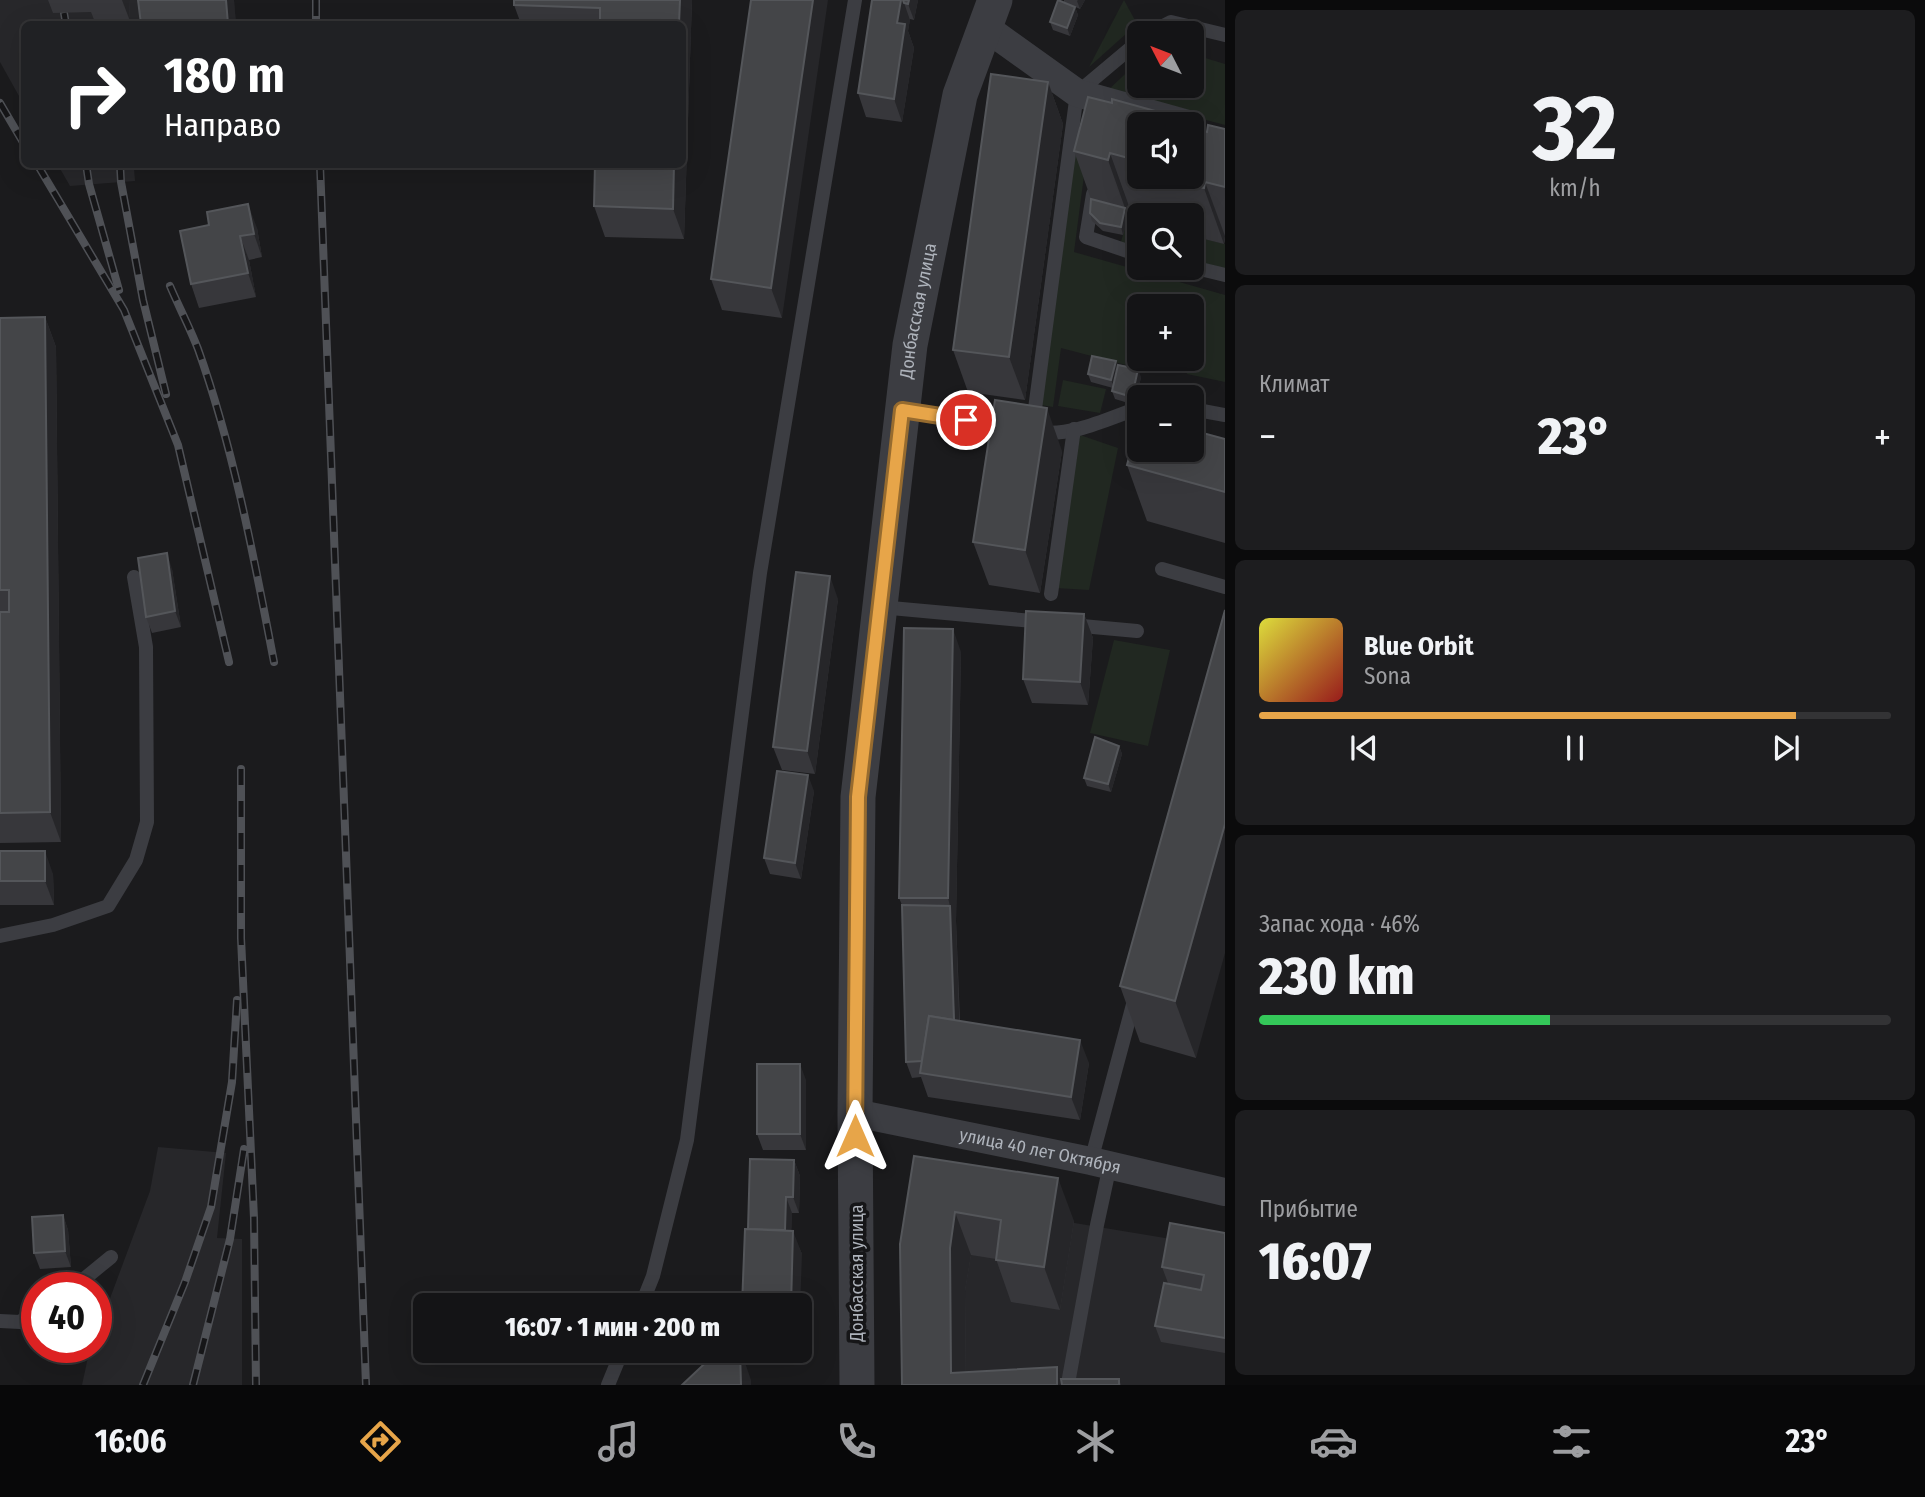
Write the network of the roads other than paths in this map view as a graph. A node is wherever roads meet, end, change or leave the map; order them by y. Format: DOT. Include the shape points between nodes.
graph roads {
  1 [pos="855,0"];
  2 [pos="990,14"];
  3 [pos="1204,30"];
  4 [pos="1225,35"];
  5 [pos="1127,51"];
  6 [pos="1077,93"];
  7 [pos="1145,112"];
  8 [pos="1099,113"];
  9 [pos="1094,184"];
  10 [pos="1127,251"];
  11 [pos="1204,270"];
  12 [pos="1225,275"];
  13 [pos="902,410"];
  14 [pos="1204,411"];
  15 [pos="1127,412"];
  16 [pos="1225,415"];
  17 [pos="1074,429"];
  18 [pos="1032,431"];
  19 [pos="1162,569"];
  20 [pos="134,577"];
  21 [pos="1225,587"];
  22 [pos="1051,594"];
  23 [pos="878,606"];
  24 [pos="1137,631"];
  25 [pos="0,936"];
  26 [pos="1138,984"];
  27 [pos="855,1112"];
  28 [pos="1101,1163"];
  29 [pos="1225,1192"];
  30 [pos="111,1257"];
  31 [pos="93,1272"];
  32 [pos="646,1293"];
  33 [pos="0,1321"];
  34 [pos="21,1321"];
  35 [pos="617,1363"];
  36 [pos="1069,1378"];
  37 [pos="608,1385"];
  38 [pos="857,1385"];
  1 -- 32 [label="lane" via="760,573 687,1140"];
  2 -- 6 [label="street"];
  2 -- 13 [label="street, Донбасская улица" via="960,95 910,345"];
  3 -- 4 [label="lane"];
  5 -- 6 [label="lane"];
  6 -- 7 [label="street"];
  6 -- 8 [label="lane"];
  6 -- 18 [label="lane"];
  9 -- 10 [label="lane" via="1086,237"];
  11 -- 12 [label="lane"];
  13 -- 18 [label="lane"];
  13 -- 23 [label="street, Донбасская улица"];
  14 -- 16 [label="lane"];
  15 -- 17 [label="lane"];
  17 -- 18 [label="lane" via="1053,434"];
  17 -- 22 [label="lane"];
  19 -- 21 [label="lane"];
  20 -- 25 [label="lane" via="146,647 147,822 136,860 108,906 53,925"];
  23 -- 24 [label="lane"];
  23 -- 27 [label="street, Донбасская улица" via="858,797"];
  26 -- 28 [label="lane"];
  27 -- 28 [label="street, улица 40 лет Октября"];
  27 -- 38 [label="street, Донбасская улица"];
  28 -- 29 [label="street, улица 40 лет Октября"];
  28 -- 36 [label="lane" via="1097,1225"];
  30 -- 31 [label="lane"];
  33 -- 34 [label="lane"];
  35 -- 37 [label="lane"];
}
